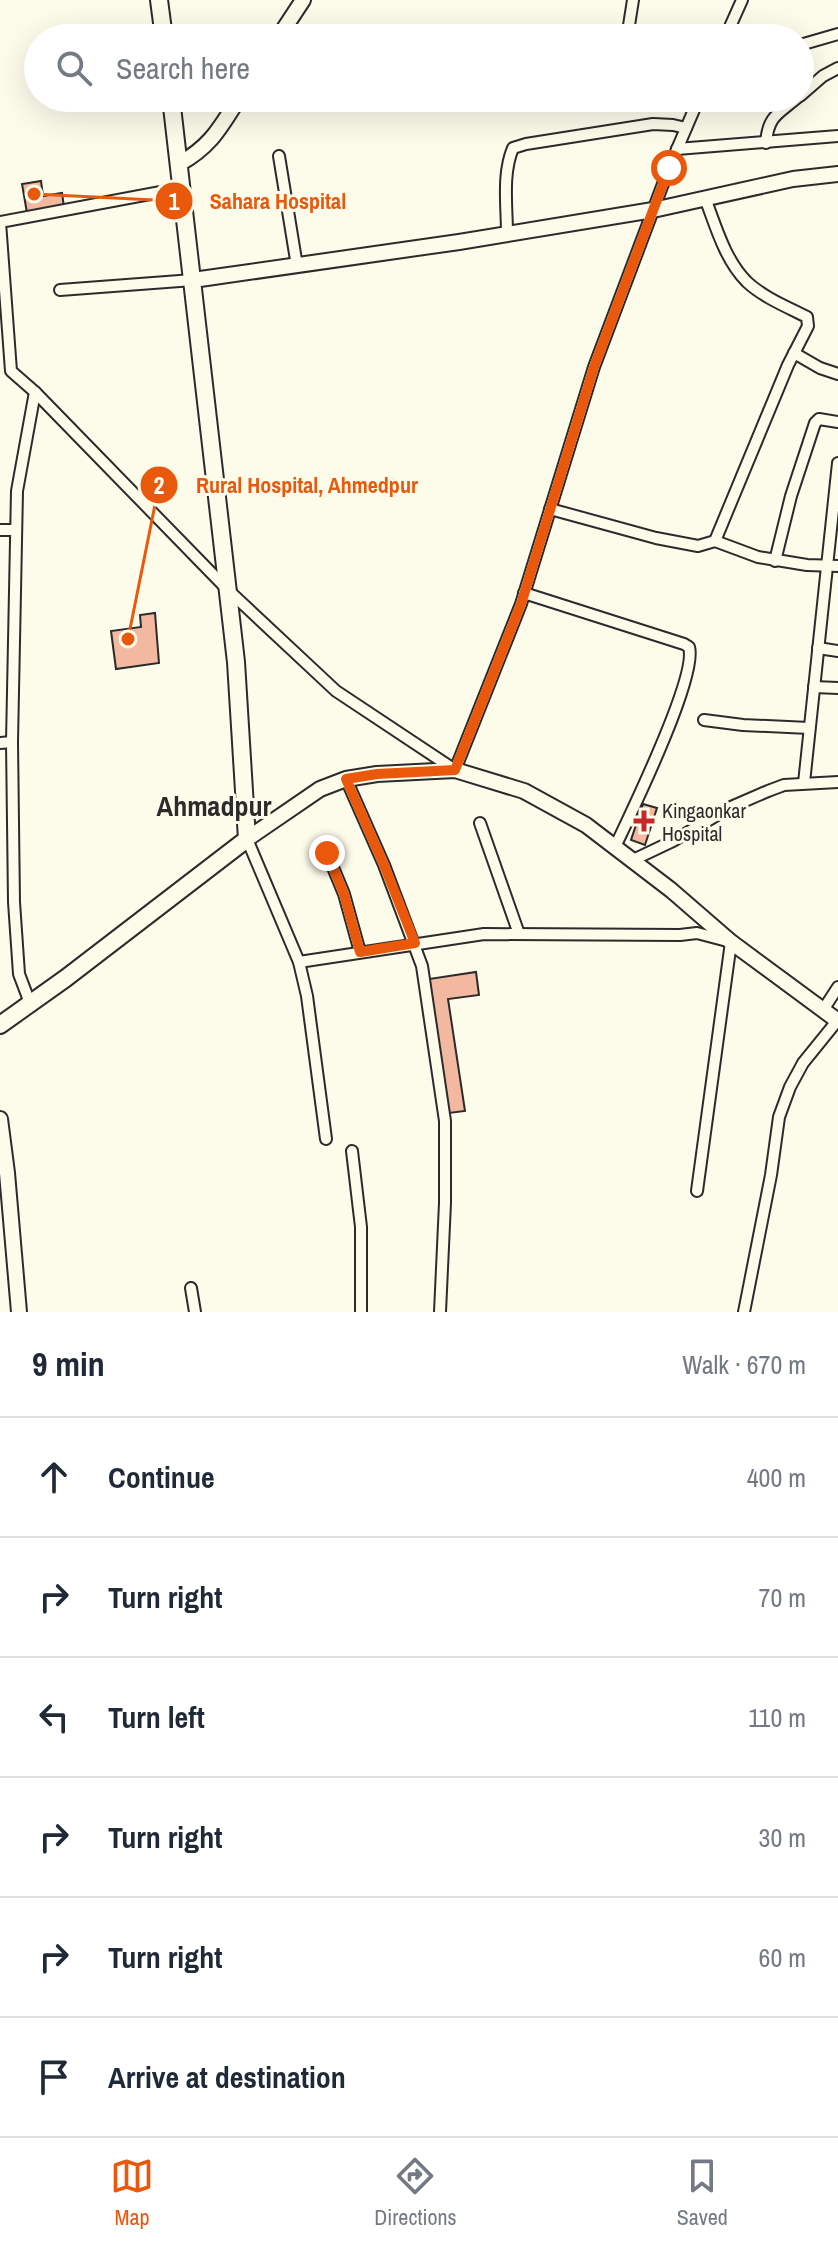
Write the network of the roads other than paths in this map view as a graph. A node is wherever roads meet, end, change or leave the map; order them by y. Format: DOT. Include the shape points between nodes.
graph roads {
  1 [pos="159,0"];
  2 [pos="303,0"];
  3 [pos="633,0"];
  4 [pos="742,0"];
  5 [pos="162,24"];
  6 [pos="287,24"];
  7 [pos="629,24"];
  8 [pos="731,24"];
  9 [pos="838,34"];
  10 [pos="814,41"];
  11 [pos="838,68"];
  12 [pos="814,84"];
  13 [pos="173,112"];
  14 [pos="230,112"];
  15 [pos="693,112"];
  16 [pos="780,112"];
  17 [pos="686,128"];
  18 [pos="838,136"];
  19 [pos="766,143"];
  20 [pos="677,149"];
  21 [pos="279,156"];
  22 [pos="179,164"];
  23 [pos="838,174"];
  24 [pos="182,188"];
  25 [pos="705,198"];
  26 [pos="653,210"];
  27 [pos="0,222"];
  28 [pos="507,234"];
  29 [pos="297,266"];
  30 [pos="193,280"];
  31 [pos="60,290"];
  32 [pos="794,353"];
  33 [pos="6,370"];
  34 [pos="838,374"];
  35 [pos="35,392"];
  36 [pos="838,422"];
  37 [pos="838,463"];
  38 [pos="550,509"];
  39 [pos="0,530"];
  40 [pos="16,530"];
  41 [pos="715,541"];
  42 [pos="775,561"];
  43 [pos="833,566"];
  44 [pos="228,590"];
  45 [pos="524,593"];
  46 [pos="818,648"];
  47 [pos="838,651"];
  48 [pos="814,687"];
  49 [pos="838,688"];
  50 [pos="704,720"];
  51 [pos="809,728"];
  52 [pos="12,742"];
  53 [pos="0,743"];
  54 [pos="455,770"];
  55 [pos="346,779"];
  56 [pos="838,782"];
  57 [pos="804,783"];
  58 [pos="480,823"];
  59 [pos="247,839"];
  60 [pos="615,847"];
  61 [pos="327,853"];
  62 [pos="633,860"];
  63 [pos="519,934"];
  64 [pos="731,942"];
  65 [pos="415,943"];
  66 [pos="360,952"];
  67 [pos="299,962"];
  68 [pos="838,987"];
  69 [pos="30,1003"];
  70 [pos="823,1010"];
  71 [pos="838,1021"];
  72 [pos="0,1025"];
  73 [pos="0,1119"];
  74 [pos="326,1139"];
  75 [pos="352,1151"];
  76 [pos="697,1191"];
  77 [pos="191,1288"];
  78 [pos="19,1312"];
  79 [pos="195,1312"];
  80 [pos="361,1312"];
  81 [pos="440,1312"];
  82 [pos="744,1312"];
  1 -- 5 [label="main road"];
  2 -- 6 [label="main road"];
  3 -- 7 [label="street"];
  4 -- 8 [label="street"];
  9 -- 10 [label="street"];
  11 -- 12 [label="street"];
  13 -- 22 [label="main road"];
  14 -- 22 [label="main road" via="208,143"];
  15 -- 17 [label="street"];
  16 -- 19 [label="street" via="767,126"];
  17 -- 20 [label="street"];
  17 -- 28 [label="street" via="653,124 513,148 507,175"];
  18 -- 19 [label="street"];
  19 -- 20 [label="street"];
  20 -- 26 [label="street"];
  21 -- 29 [label="street"];
  22 -- 24 [label="main road"];
  23 -- 25 [label="main road"];
  24 -- 27 [label="street"];
  24 -- 30 [label="main road"];
  25 -- 26 [label="main road"];
  25 -- 32 [label="street" via="737,270 749,284 807,317"];
  26 -- 28 [label="main road"];
  26 -- 38 [label="street" via="594,367"];
  27 -- 33 [label="street"];
  28 -- 29 [label="main road"];
  29 -- 30 [label="main road"];
  30 -- 31 [label="street"];
  30 -- 44 [label="main road"];
  32 -- 34 [label="street"];
  32 -- 41 [label="street"];
  33 -- 35 [label="street"];
  35 -- 40 [label="street" via="17,491"];
  35 -- 44 [label="street"];
  36 -- 42 [label="street" via="815,423"];
  37 -- 43 [label="street"];
  38 -- 41 [label="street" via="656,538 698,546"];
  38 -- 45 [label="street"];
  39 -- 40 [label="street"];
  40 -- 52 [label="street"];
  41 -- 42 [label="street"];
  42 -- 43 [label="street"];
  43 -- 46 [label="street"];
  44 -- 54 [label="street" via="336,691"];
  44 -- 59 [label="main road"];
  45 -- 54 [label="street"];
  45 -- 60 [label="street" via="689,647 688,675"];
  46 -- 47 [label="street"];
  46 -- 48 [label="street"];
  48 -- 49 [label="street"];
  48 -- 51 [label="street"];
  50 -- 51 [label="street"];
  51 -- 57 [label="street"];
  52 -- 53 [label="street"];
  52 -- 69 [label="street" via="14,902 19,974"];
  54 -- 55 [label="main road"];
  54 -- 60 [label="main road" via="524,791"];
  55 -- 59 [label="main road" via="320,789"];
  55 -- 65 [label="street"];
  56 -- 57 [label="street"];
  57 -- 62 [label="street" via="784,785 731,807"];
  58 -- 63 [label="street"];
  59 -- 67 [label="street"];
  59 -- 69 [label="main road"];
  60 -- 62 [label="main road"];
  61 -- 66 [label="street"];
  62 -- 64 [label="main road"];
  63 -- 64 [label="street" via="697,933"];
  63 -- 65 [label="street"];
  64 -- 70 [label="main road"];
  64 -- 76 [label="street"];
  65 -- 66 [label="street"];
  65 -- 81 [label="street" via="445,1121"];
  66 -- 67 [label="street"];
  67 -- 74 [label="street"];
  68 -- 70 [label="street"];
  69 -- 72 [label="main road"];
  70 -- 71 [label="main road"];
  71 -- 82 [label="street" via="803,1063 779,1117"];
  73 -- 78 [label="main road"];
  75 -- 80 [label="street" via="361,1227"];
  77 -- 79 [label="street"];
}
